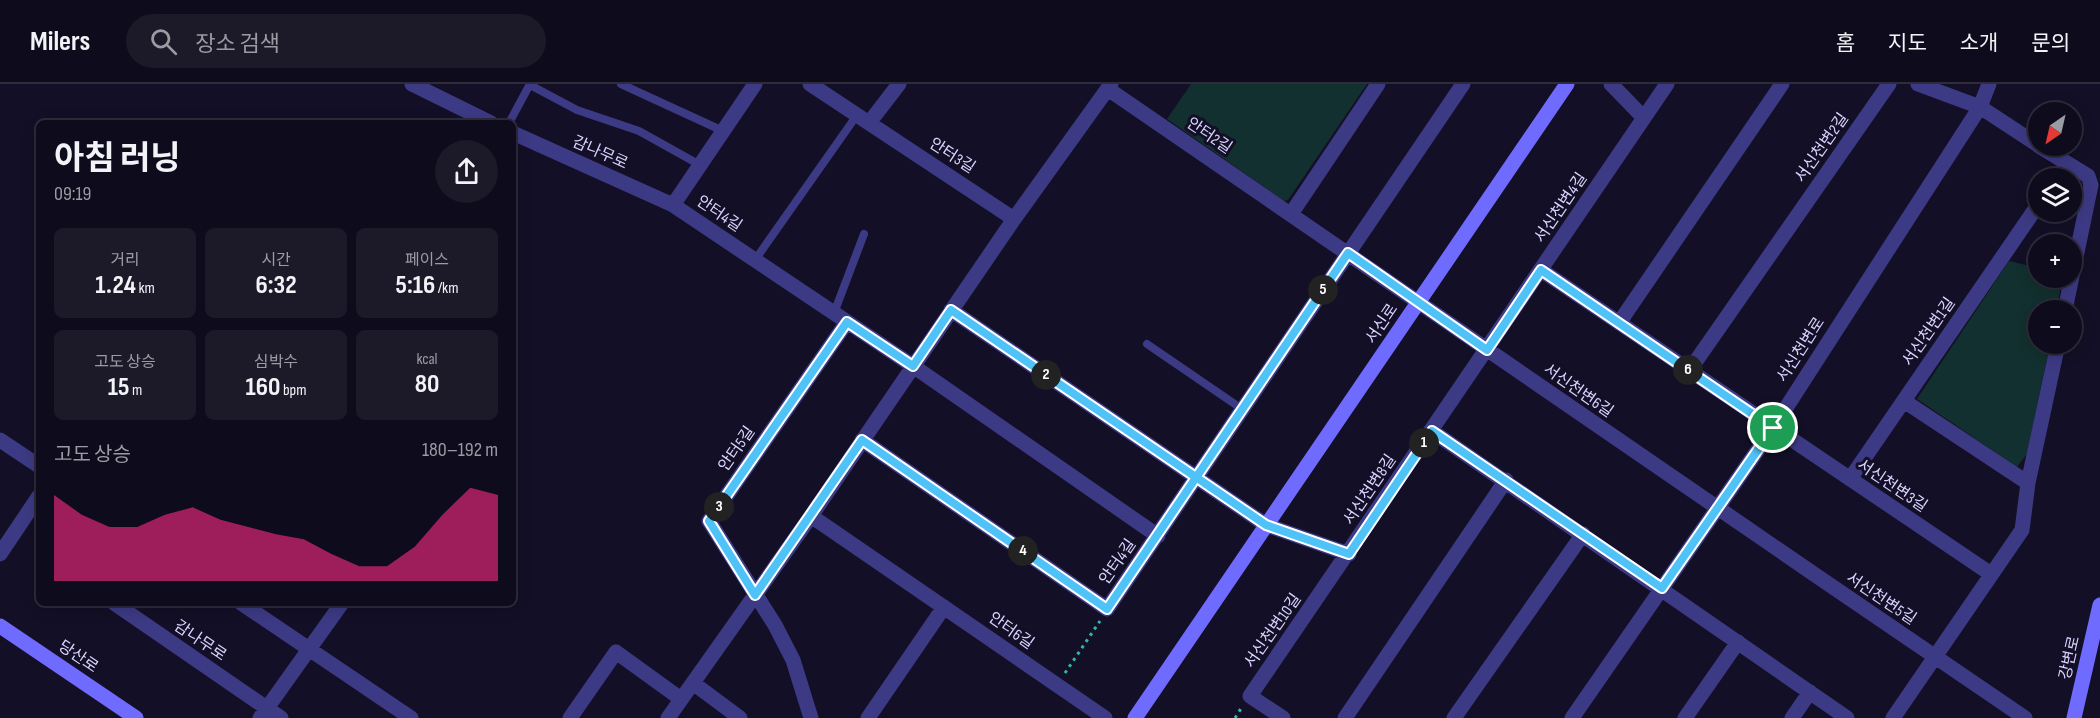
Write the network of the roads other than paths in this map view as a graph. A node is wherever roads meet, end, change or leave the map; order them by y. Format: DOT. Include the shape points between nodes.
graph roads {
  1 [pos="414,84"];
  2 [pos="530,84"];
  3 [pos="621,84"];
  4 [pos="755,84"];
  5 [pos="810,84"];
  6 [pos="899,84"];
  7 [pos="1463,84"];
  8 [pos="1567,84"];
  9 [pos="1611,84"];
  10 [pos="1667,84"];
  11 [pos="1782,84"];
  12 [pos="1889,84"];
  13 [pos="1918,84"];
  14 [pos="1989,84"];
  15 [pos="1109,87"];
  16 [pos="1375,88"];
  17 [pos="1980,107"];
  18 [pos="1644,118"];
  19 [pos="863,119"];
  20 [pos="485,120"];
  21 [pos="511,120"];
  22 [pos="723,131"];
  23 [pos="516,134"];
  24 [pos="2028,138"];
  25 [pos="2055,156"];
  26 [pos="2067,164"];
  27 [pos="700,165"];
  28 [pos="2064,168"];
  29 [pos="2094,176"];
  30 [pos="673,205"];
  31 [pos="1291,214"];
  32 [pos="1014,219"];
  33 [pos="2028,220"];
  34 [pos="864,234"];
  35 [pos="1348,253"];
  36 [pos="755,260"];
  37 [pos="1541,270"];
  38 [pos="2067,300"];
  39 [pos="1419,302"];
  40 [pos="951,310"];
  41 [pos="834,313"];
  42 [pos="847,322"];
  43 [pos="1619,323"];
  44 [pos="1147,344"];
  45 [pos="1487,350"];
  46 [pos="2056,354"];
  47 [pos="913,366"];
  48 [pos="1689,370"];
  49 [pos="1904,401"];
  50 [pos="1242,409"];
  51 [pos="1773,428"];
  52 [pos="1432,431"];
  53 [pos="0,440"];
  54 [pos="862,440"];
  55 [pos="36,464"];
  56 [pos="1198,478"];
  57 [pos="1850,479"];
  58 [pos="1506,480"];
  59 [pos="2028,483"];
  60 [pos="36,500"];
  61 [pos="1716,509"];
  62 [pos="811,516"];
  63 [pos="1266,525"];
  64 [pos="1583,534"];
  65 [pos="1158,536"];
  66 [pos="0,554"];
  67 [pos="1349,554"];
  68 [pos="1991,574"];
  69 [pos="1662,588"];
  70 [pos="755,595"];
  71 [pos="2100,605"];
  72 [pos="118,606"];
  73 [pos="246,606"];
  74 [pos="340,606"];
  75 [pos="944,607"];
  76 [pos="0,626"];
  77 [pos="1738,642"];
  78 [pos="309,648"];
  79 [pos="1935,657"];
  80 [pos="693,683"];
  81 [pos="1810,692"];
  82 [pos="681,699"];
  83 [pos="263,713"];
  84 [pos="136,718"];
  85 [pos="281,718"];
  86 [pos="411,718"];
  87 [pos="570,718"];
  88 [pos="668,718"];
  89 [pos="740,718"];
  90 [pos="811,718"];
  91 [pos="868,718"];
  92 [pos="1105,718"];
  93 [pos="1135,718"];
  94 [pos="1283,718"];
  95 [pos="1346,718"];
  96 [pos="1454,718"];
  97 [pos="1572,718"];
  98 [pos="1685,718"];
  99 [pos="1792,718"];
  100 [pos="1847,718"];
  101 [pos="1893,718"];
  102 [pos="2025,718"];
  103 [pos="2074,718"];
  1 -- 20 [label="street"];
  2 -- 21 [label="lane, 감나무로"];
  2 -- 27 [label="lane, 감나무로" via="577,110 639,131"];
  3 -- 22 [label="lane"];
  4 -- 22 [label="street, 안터4길"];
  5 -- 19 [label="street, 안터3길"];
  6 -- 19 [label="street"];
  7 -- 35 [label="street"];
  8 -- 39 [label="street, 서신로"];
  9 -- 18 [label="street"];
  10 -- 18 [label="street"];
  11 -- 43 [label="street"];
  12 -- 48 [label="street, 서신천변2길"];
  13 -- 17 [label="street"];
  14 -- 17 [label="street, 서신천변로"];
  15 -- 31 [label="street, 안터2길"];
  15 -- 32 [label="street, 안터2길"];
  16 -- 31 [label="street"];
  17 -- 24 [label="street"];
  17 -- 51 [label="street, 서신천변로"];
  18 -- 37 [label="street, 서신천변4길"];
  19 -- 32 [label="street, 안터3길"];
  19 -- 36 [label="lane" via="835,146"];
  22 -- 27 [label="street, 안터4길"];
  23 -- 30 [label="street, 감나무로"];
  25 -- 26 [label="street"];
  26 -- 28 [label="street"];
  26 -- 29 [label="street"];
  27 -- 30 [label="street, 안터4길"];
  29 -- 38 [label="street"];
  30 -- 36 [label="street, 안터4길"];
  31 -- 35 [label="street, 안터2길"];
  32 -- 40 [label="street"];
  33 -- 49 [label="street, 서신천변1길"];
  34 -- 41 [label="lane"];
  35 -- 39 [label="street, 안터2길"];
  35 -- 50 [label="street"];
  36 -- 41 [label="street, 안터4길"];
  37 -- 43 [label="street, 서신천변4길"];
  37 -- 45 [label="street, 서신천변8길"];
  39 -- 45 [label="street, 서신천변6길"];
  39 -- 63 [label="street, 서신로"];
  40 -- 47 [label="street"];
  40 -- 56 [label="street"];
  41 -- 42 [label="street, 안터4길"];
  42 -- 47 [label="street, 안터4길"];
  42 -- 70 [label="street, 안터5길" via="709,521"];
  43 -- 48 [label="street, 서신천변4길"];
  44 -- 50 [label="lane"];
  45 -- 52 [label="street, 서신천변8길"];
  45 -- 61 [label="street, 서신천변6길"];
  46 -- 59 [label="street"];
  47 -- 54 [label="street"];
  47 -- 65 [label="street, 안터4길"];
  48 -- 51 [label="street, 서신천변4길"];
  49 -- 57 [label="street, 서신천변1길"];
  49 -- 59 [label="street"];
  50 -- 56 [label="street"];
  51 -- 57 [label="street, 서신천변3길"];
  51 -- 61 [label="street, 서신천변로"];
  52 -- 58 [label="street"];
  52 -- 67 [label="street, 서신천변8길"];
  53 -- 55 [label="street"];
  54 -- 62 [label="street"];
  54 -- 65 [label="street, 안터4길" via="1107,609"];
  56 -- 63 [label="street"];
  56 -- 65 [label="street"];
  57 -- 68 [label="street, 서신천변3길"];
  58 -- 64 [label="street"];
  58 -- 95 [label="street"];
  59 -- 68 [label="street" via="2022,530"];
  60 -- 66 [label="street"];
  61 -- 69 [label="street, 서신천변로"];
  61 -- 79 [label="street, 서신천변5길"];
  62 -- 70 [label="street"];
  62 -- 75 [label="street, 안터6길"];
  63 -- 67 [label="street"];
  63 -- 93 [label="street, 서신로"];
  64 -- 69 [label="street"];
  64 -- 96 [label="street"];
  67 -- 94 [label="street, 서신천변10길" via="1250,696"];
  68 -- 79 [label="street"];
  69 -- 77 [label="street"];
  69 -- 97 [label="street, 서신천변로"];
  70 -- 80 [label="street"];
  70 -- 90 [label="street, 안터5길" via="793,660"];
  71 -- 103 [label="street, 강변로"];
  72 -- 83 [label="street, 감나무로"];
  73 -- 78 [label="street"];
  74 -- 78 [label="street"];
  75 -- 91 [label="street"];
  75 -- 92 [label="street, 안터6길"];
  76 -- 84 [label="street, 당산로"];
  77 -- 81 [label="street"];
  77 -- 98 [label="street"];
  78 -- 83 [label="street"];
  78 -- 86 [label="street"];
  79 -- 101 [label="street"];
  79 -- 102 [label="street, 서신천변5길"];
  80 -- 82 [label="street"];
  80 -- 89 [label="street"];
  81 -- 99 [label="street"];
  81 -- 100 [label="street"];
  82 -- 87 [label="street" via="616,652"];
  82 -- 88 [label="street"];
  83 -- 85 [label="street, 감나무로"];
}
